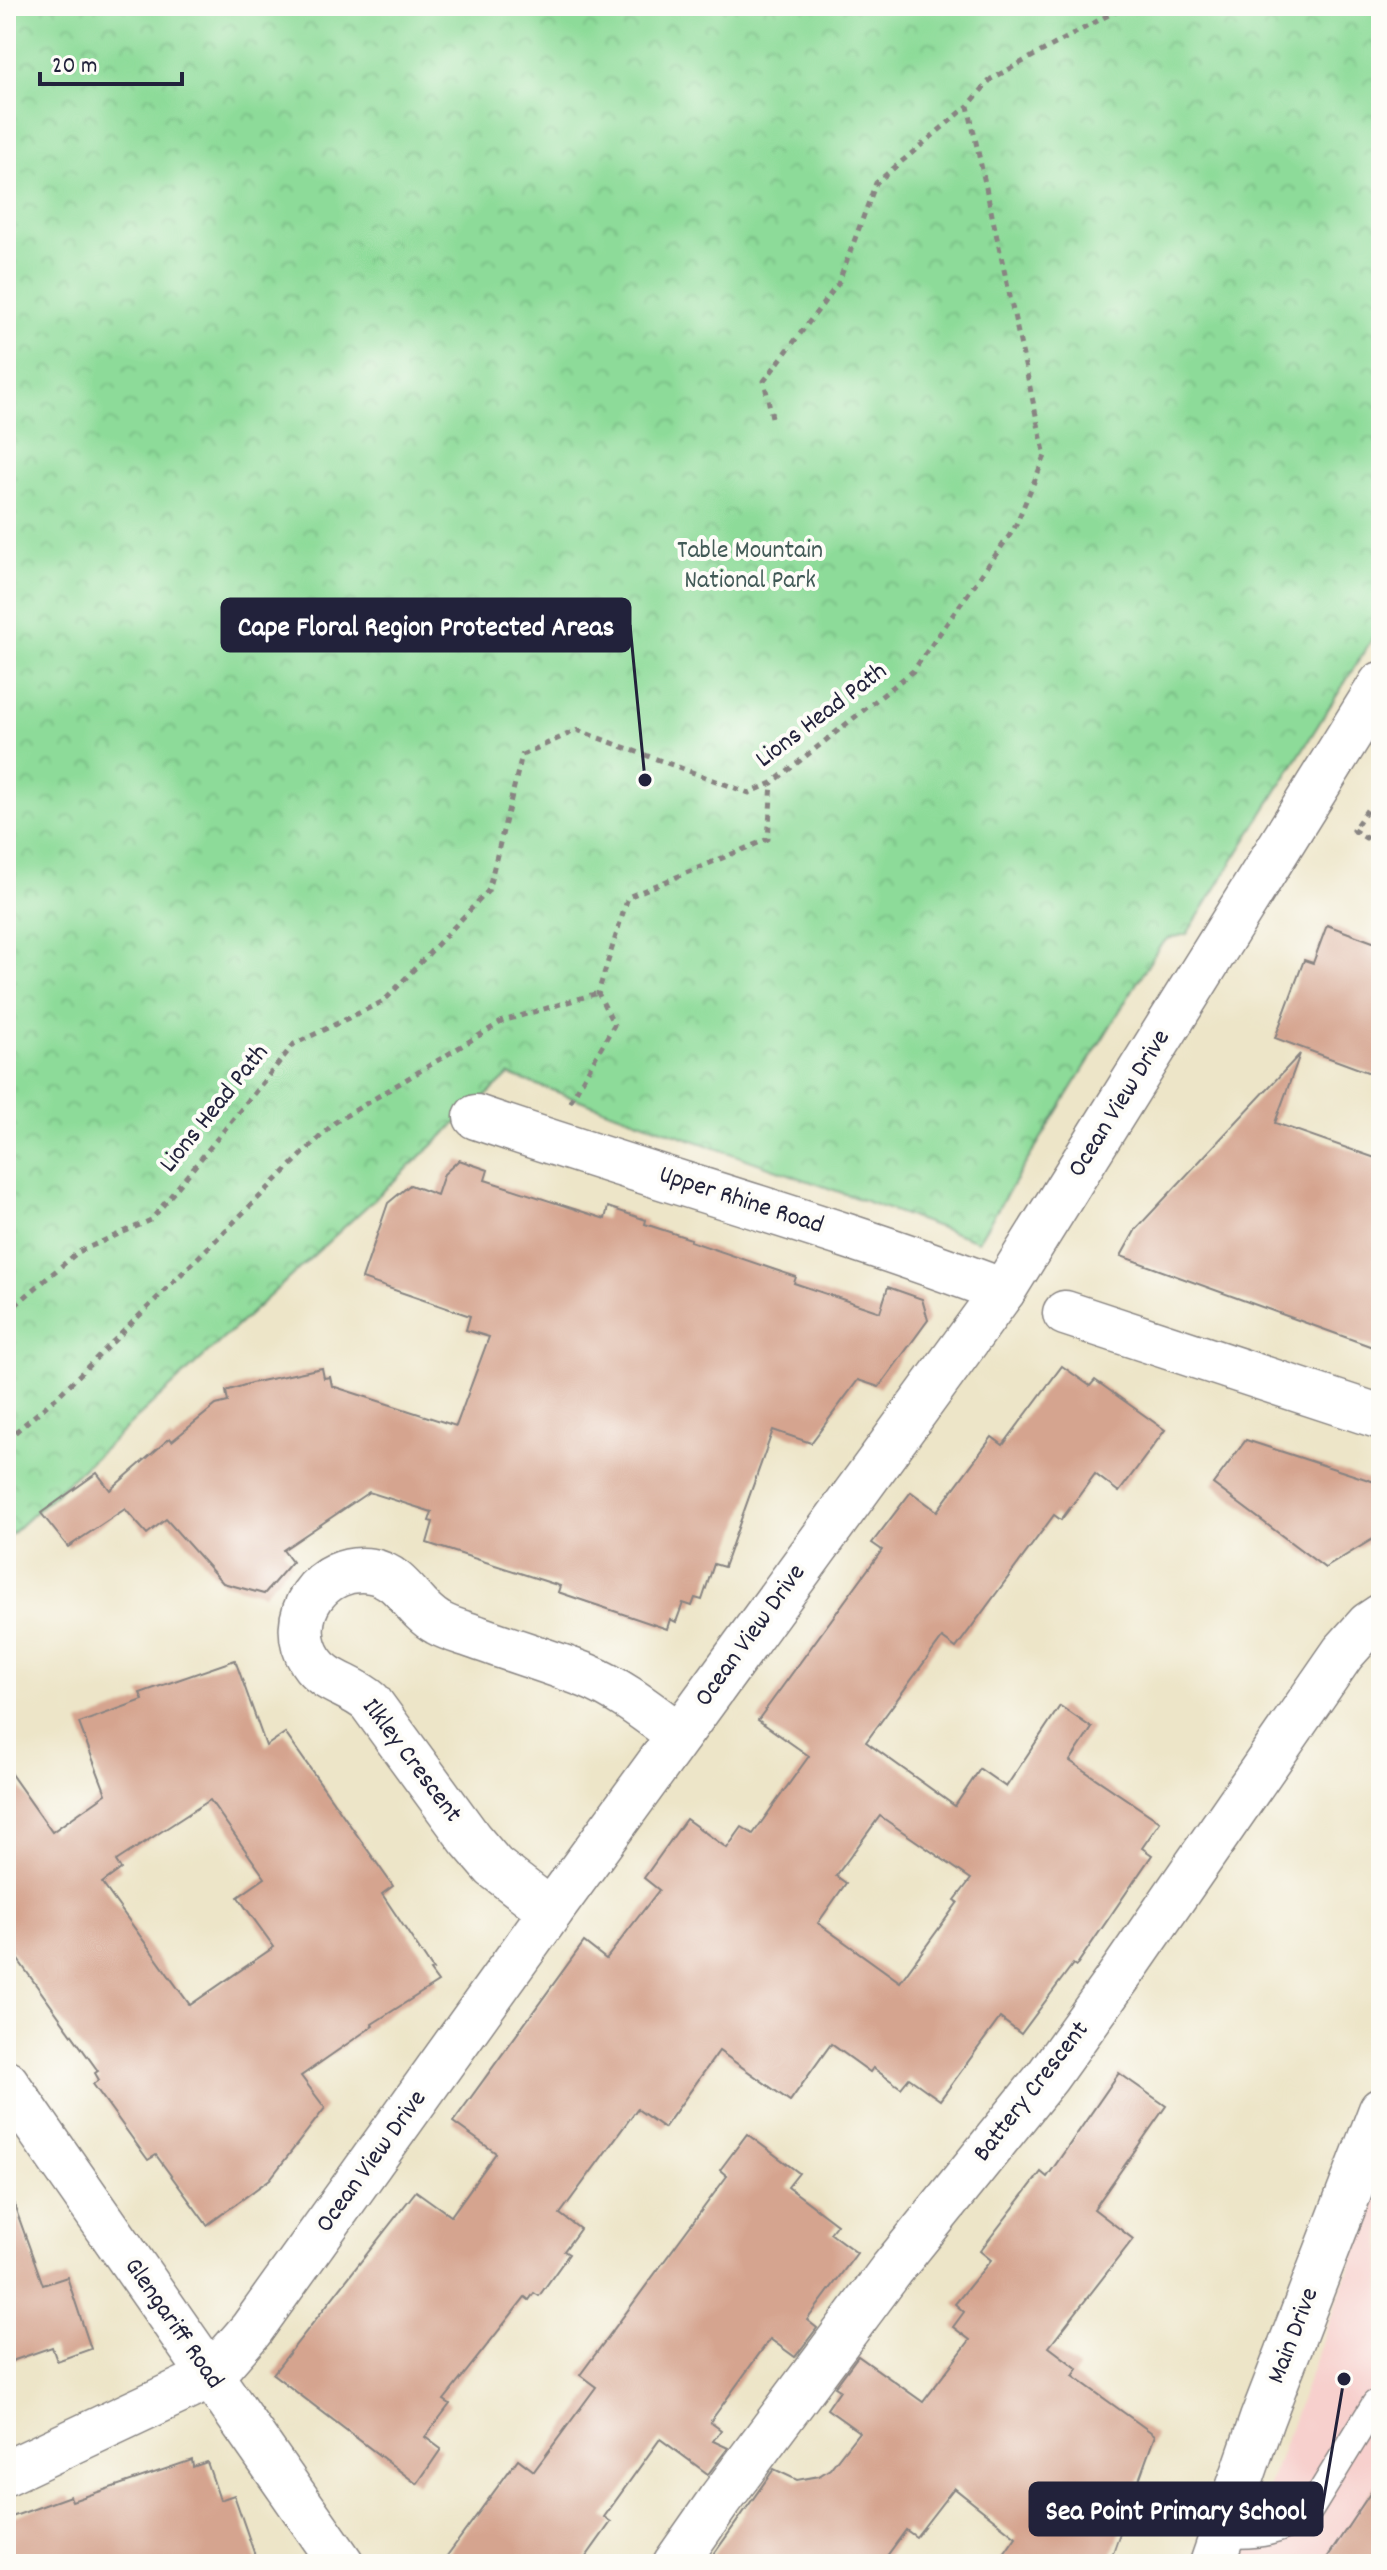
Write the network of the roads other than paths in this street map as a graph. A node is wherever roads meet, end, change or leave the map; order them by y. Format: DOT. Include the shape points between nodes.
graph roads {
  1 [pos="1381,684"];
  2 [pos="476,1117"];
  3 [pos="1003,1291"];
  4 [pos="1065,1313"];
  5 [pos="1381,1417"];
  6 [pos="1381,1616"];
  7 [pos="679,1735"];
  8 [pos="551,1911"];
  9 [pos="6,2082"];
  10 [pos="1381,2110"];
  11 [pos="210,2377"];
  12 [pos="1375,2404"];
  13 [pos="6,2473"];
  14 [pos="1217,2549"];
  15 [pos="342,2564"];
  16 [pos="675,2564"];
  1 -- 3 [label="street, Ocean View Drive"];
  2 -- 3 [label="street, Upper Rhine Road" via="752,1203"];
  3 -- 7 [label="street, Ocean View Drive"];
  4 -- 5 [label="street"];
  6 -- 16 [label="street, Battery Crescent" via="1343,1653 1047,2077 892,2269"];
  7 -- 8 [label="street, Ocean View Drive"];
  7 -- 8 [label="street, Ilkley Crescent" via="607,1685 437,1623 394,1579 354,1569 317,1587 300,1625 312,1663 327,1678 370,1702 494,1867"];
  8 -- 11 [label="street, Ocean View Drive" via="251,2330"];
  9 -- 11 [label="street, Glengariff Road"];
  10 -- 14 [label="street, Main Drive"];
  11 -- 13 [label="street, Ocean View Drive"];
  11 -- 15 [label="street, Glengariff Road"];
  12 -- 14 [label="lane" via="1310,2510 1267,2534"];
}
